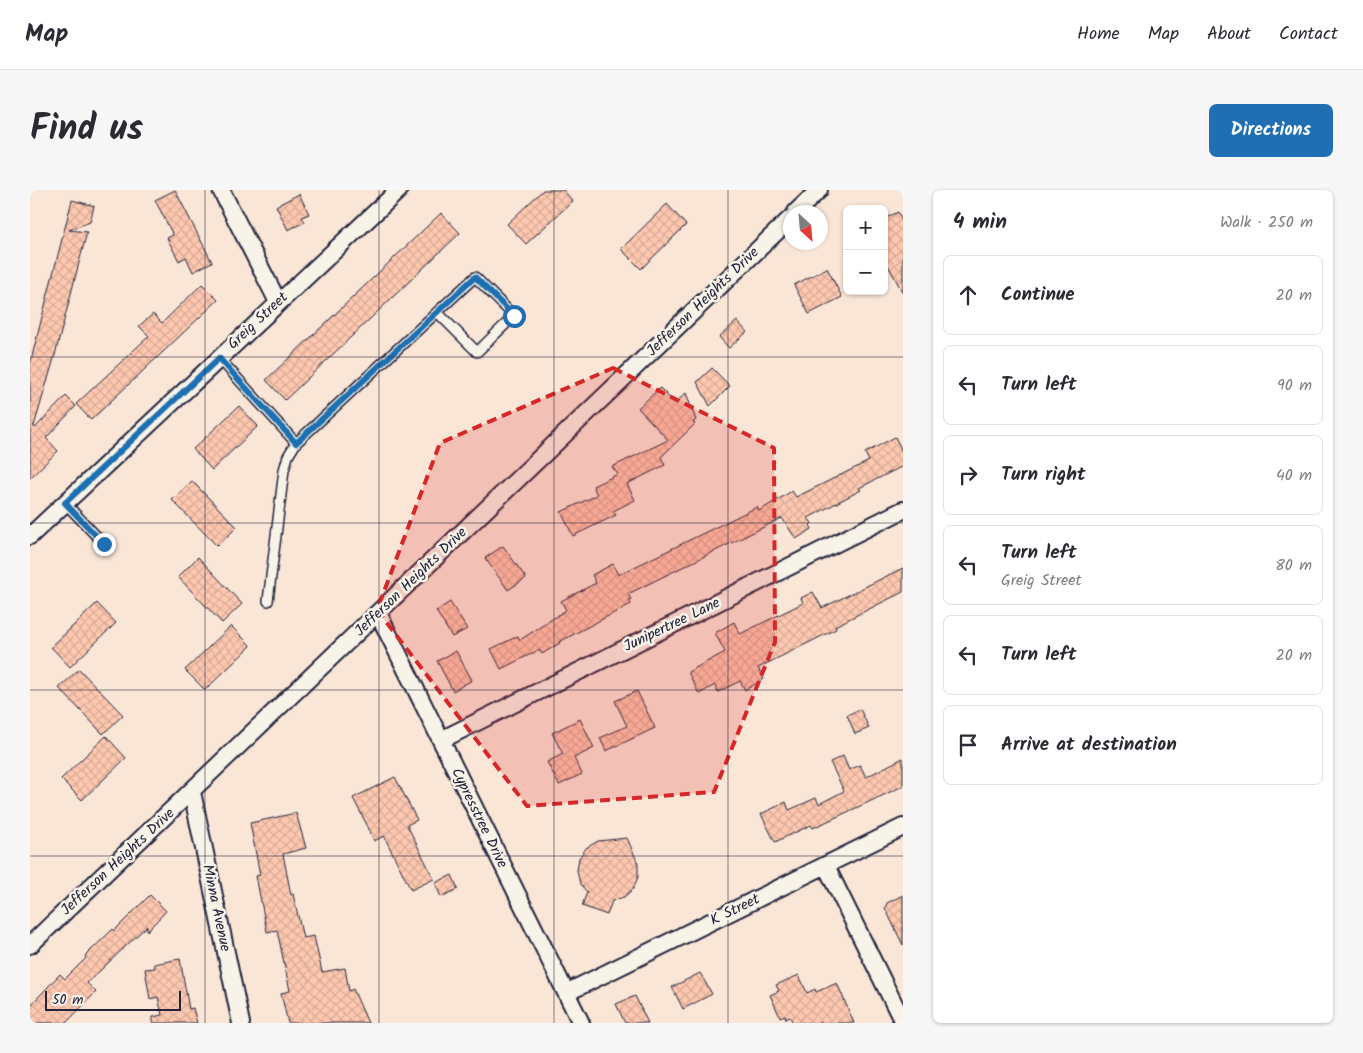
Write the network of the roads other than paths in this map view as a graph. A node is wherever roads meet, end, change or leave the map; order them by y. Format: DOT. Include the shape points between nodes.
graph roads {
  1 [pos="221,190"];
  2 [pos="399,190"];
  3 [pos="819,190"];
  4 [pos="803,205"];
  5 [pos="783,225"];
  6 [pos="278,302"];
  7 [pos="436,312"];
  8 [pos="219,358"];
  9 [pos="296,443"];
  10 [pos="65,503"];
  11 [pos="903,510"];
  12 [pos="30,536"];
  13 [pos="104,544"];
  14 [pos="268,601"];
  15 [pos="378,613"];
  16 [pos="441,740"];
  17 [pos="192,792"];
  18 [pos="903,827"];
  19 [pos="826,866"];
  20 [pos="30,945"];
  21 [pos="566,993"];
  22 [pos="903,1022"];
  23 [pos="241,1023"];
  24 [pos="582,1023"];
  1 -- 6 [label="street"];
  2 -- 6 [label="street, Greig Street"];
  3 -- 4 [label="street"];
  5 -- 15 [label="street, Jefferson Heights Drive"];
  6 -- 8 [label="street, Greig Street"];
  7 -- 7 [label="lane" via="478,352 514,316 475,277"];
  7 -- 9 [label="lane"];
  8 -- 9 [label="lane"];
  8 -- 10 [label="street, Greig Street"];
  9 -- 14 [label="lane" via="284,470"];
  10 -- 12 [label="street, Greig Street"];
  10 -- 13 [label="lane"];
  11 -- 16 [label="street, Junipertree Lane"];
  15 -- 16 [label="street, Cypresstree Drive"];
  15 -- 17 [label="street, Jefferson Heights Drive"];
  16 -- 21 [label="street, Cypresstree Drive"];
  17 -- 20 [label="street, Jefferson Heights Drive"];
  17 -- 23 [label="street, Minna Avenue"];
  18 -- 19 [label="street, K Street"];
  19 -- 21 [label="street, K Street"];
  19 -- 22 [label="street"];
  21 -- 24 [label="street, Cypresstree Drive"];
}
